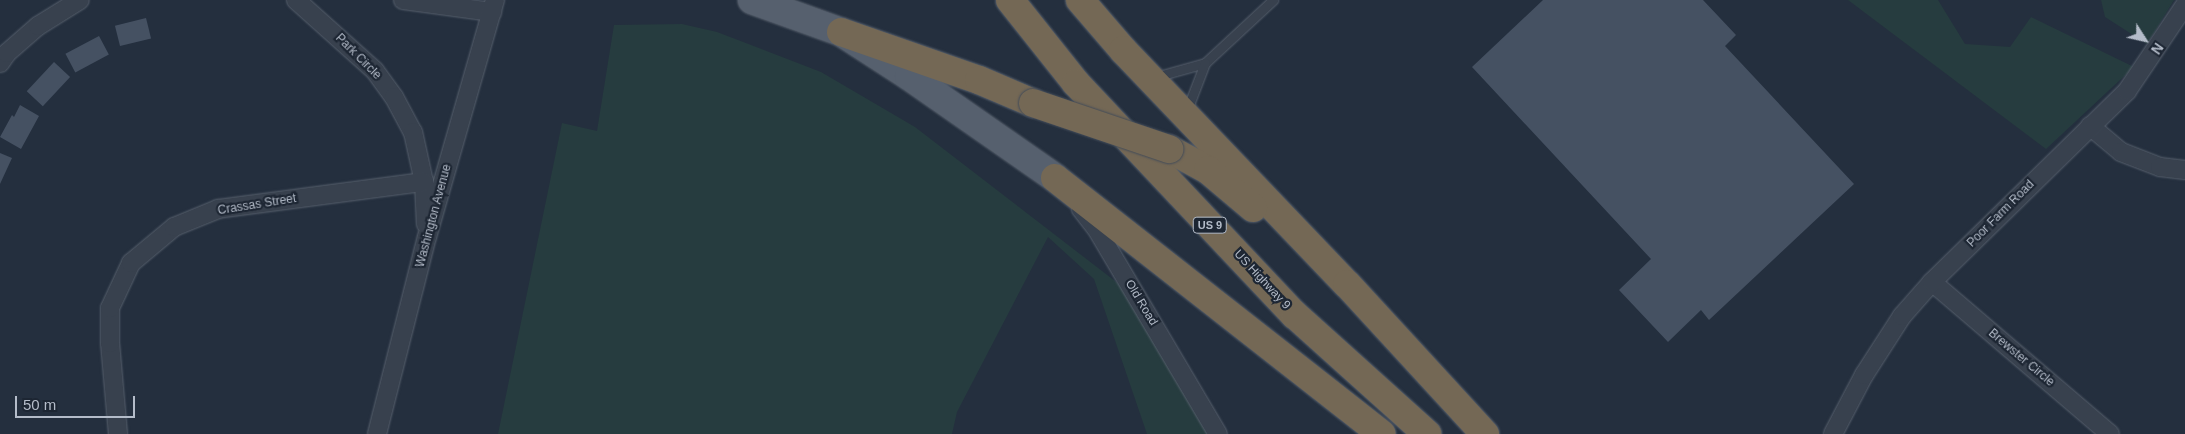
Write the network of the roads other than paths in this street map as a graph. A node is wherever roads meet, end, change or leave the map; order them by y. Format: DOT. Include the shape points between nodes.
graph roads {
  1 [pos="80,0"];
  2 [pos="296,0"];
  3 [pos="403,0"];
  4 [pos="752,0"];
  5 [pos="1010,0"];
  6 [pos="1080,0"];
  7 [pos="1273,0"];
  8 [pos="2185,5"];
  9 [pos="493,6"];
  10 [pos="841,32"];
  11 [pos="0,63"];
  12 [pos="1205,63"];
  13 [pos="1150,78"];
  14 [pos="1185,115"];
  15 [pos="2090,126"];
  16 [pos="2185,170"];
  17 [pos="1055,178"];
  18 [pos="424,182"];
  19 [pos="427,237"];
  20 [pos="1932,282"];
  21 [pos="1347,284"];
  22 [pos="118,434"];
  23 [pos="377,434"];
  24 [pos="1218,434"];
  25 [pos="1382,434"];
  26 [pos="1427,434"];
  27 [pos="1485,434"];
  28 [pos="1833,434"];
  29 [pos="2110,434"];
  1 -- 11 [label="street" via="38,26"];
  2 -- 18 [label="street, Park Circle" via="375,71 394,97 413,132"];
  3 -- 9 [label="street"];
  4 -- 10 [label="main road"];
  5 -- 26 [label="highway, US Highway 9 / US 9" via="1076,83 1295,315"];
  6 -- 13 [label="highway"];
  7 -- 12 [label="lane"];
  8 -- 15 [label="street, Poor Farm Road" via="2127,90"];
  9 -- 19 [label="street, Washington Avenue"];
  10 -- 17 [label="main road"];
  10 -- 21 [label="highway, bridge" via="1169,149 1208,170"];
  12 -- 13 [label="lane"];
  12 -- 14 [label="lane"];
  13 -- 14 [label="highway"];
  14 -- 21 [label="highway"];
  15 -- 16 [label="street" via="2121,152 2160,167"];
  15 -- 20 [label="street, Poor Farm Road"];
  17 -- 24 [label="street, Old Road" via="1096,228"];
  17 -- 25 [label="highway"];
  18 -- 19 [label="street, Park Circle"];
  18 -- 22 [label="street, Crassas Street" via="218,209 174,227 131,263 110,308"];
  19 -- 23 [label="street, Washington Avenue"];
  20 -- 28 [label="street, Poor Farm Road" via="1902,316 1864,375"];
  20 -- 29 [label="street, Brewster Circle"];
  21 -- 27 [label="highway"];
}
